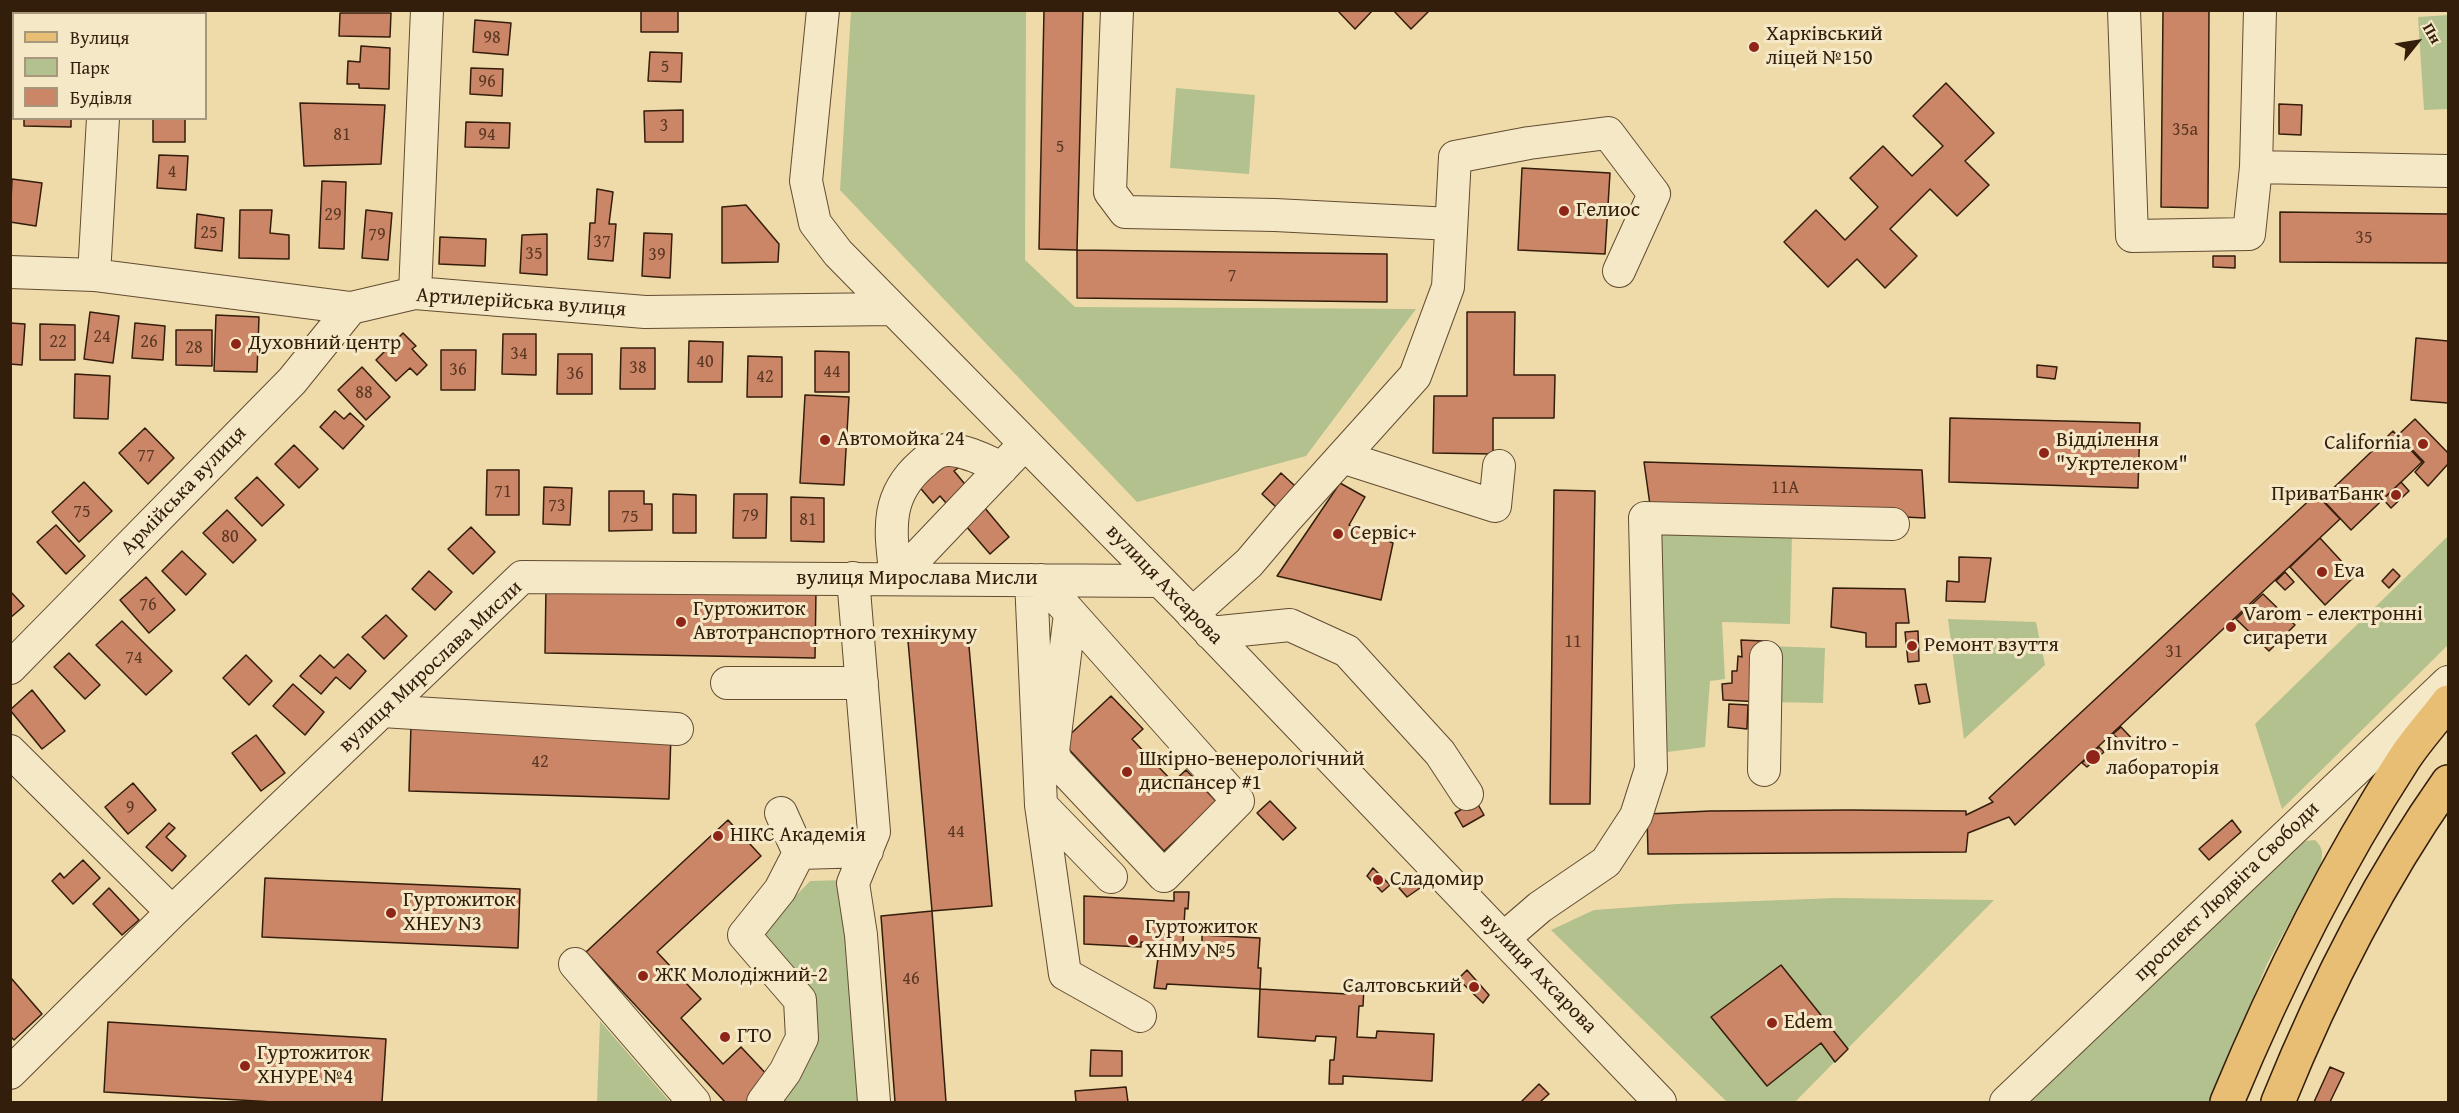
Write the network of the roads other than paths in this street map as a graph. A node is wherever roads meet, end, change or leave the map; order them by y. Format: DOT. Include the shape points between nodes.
graph roads {
  1 [pos="427,10"];
  2 [pos="823,10"];
  3 [pos="1117,10"];
  4 [pos="2260,10"];
  5 [pos="2120,16"];
  6 [pos="103,120"];
  7 [pos="2256,167"];
  8 [pos="2448,171"];
  9 [pos="1451,224"];
  10 [pos="1619,270"];
  11 [pos="10,272"];
  12 [pos="94,275"];
  13 [pos="415,293"];
  14 [pos="351,308"];
  15 [pos="892,309"];
  16 [pos="1024,444"];
  17 [pos="1342,457"];
  18 [pos="1499,466"];
  19 [pos="1002,468"];
  20 [pos="1893,524"];
  21 [pos="853,579"];
  22 [pos="896,579"];
  23 [pos="1036,580"];
  24 [pos="1160,581"];
  25 [pos="1070,614"];
  26 [pos="1201,623"];
  27 [pos="1766,657"];
  28 [pos="10,668"];
  29 [pos="2448,682"];
  30 [pos="727,683"];
  31 [pos="862,683"];
  32 [pos="2448,702"];
  33 [pos="382,711"];
  34 [pos="677,729"];
  35 [pos="10,751"];
  36 [pos="1764,770"];
  37 [pos="2448,782"];
  38 [pos="1467,794"];
  39 [pos="1041,805"];
  40 [pos="781,813"];
  41 [pos="867,851"];
  42 [pos="799,853"];
  43 [pos="1111,877"];
  44 [pos="172,912"];
  45 [pos="1504,938"];
  46 [pos="574,964"];
  47 [pos="1140,1016"];
  48 [pos="10,1073"];
  49 [pos="694,1102"];
  50 [pos="763,1102"];
  51 [pos="874,1102"];
  52 [pos="1660,1102"];
  53 [pos="2006,1102"];
  54 [pos="2227,1102"];
  55 [pos="2278,1102"];
  1 -- 13 [label="street"];
  2 -- 15 [label="street, вулиця Ахсарова" via="806,181 815,223"];
  3 -- 9 [label="street" via="1110,192 1125,212"];
  4 -- 7 [label="street"];
  5 -- 7 [label="street" via="2132,236 2249,234"];
  6 -- 12 [label="street"];
  7 -- 8 [label="street"];
  9 -- 10 [label="street" via="1455,157 1608,133 1654,194"];
  9 -- 17 [label="street" via="1448,286 1415,376"];
  11 -- 12 [label="street, Артилерійська вулиця"];
  12 -- 14 [label="street, Артилерійська вулиця"];
  13 -- 14 [label="street, Артилерійська вулиця"];
  13 -- 15 [label="street, Артилерійська вулиця" via="645,312"];
  14 -- 28 [label="street, Армійська вулиця" via="292,381"];
  15 -- 16 [label="street, вулиця Ахсарова"];
  16 -- 19 [label="street"];
  16 -- 24 [label="street, вулиця Ахсарова"];
  17 -- 18 [label="street" via="1496,506"];
  17 -- 26 [label="street"];
  19 -- 22 [label="street"];
  19 -- 22 [label="street" via="949,449 935,453 910,475 897,496 890,529"];
  20 -- 45 [label="street" via="1645,518 1651,769 1636,816 1606,862 1548,901"];
  21 -- 22 [label="street, вулиця Мирослава Мисли"];
  21 -- 31 [label="street"];
  21 -- 33 [label="street, вулиця Мирослава Мисли" via="522,578"];
  22 -- 23 [label="street, вулиця Мирослава Мисли"];
  23 -- 24 [label="street, вулиця Мирослава Мисли"];
  23 -- 25 [label="street"];
  23 -- 39 [label="street"];
  24 -- 26 [label="street, вулиця Ахсарова"];
  25 -- 25 [label="street" via="1053,751 1056,761 1164,876 1238,801"];
  26 -- 38 [label="street" via="1290,625 1347,651 1440,753"];
  26 -- 45 [label="street, вулиця Ахсарова"];
  27 -- 36 [label="street"];
  29 -- 53 [label="street, проспект Людвіга Свободи"];
  30 -- 31 [label="street"];
  31 -- 41 [label="street" via="874,832"];
  32 -- 54 [label="main road" via="2404,758 2321,899 2261,1018"];
  33 -- 34 [label="street"];
  33 -- 44 [label="street, вулиця Мирослава Мисли"];
  35 -- 44 [label="street"];
  37 -- 55 [label="main road" via="2364,916 2300,1047"];
  39 -- 43 [label="street"];
  39 -- 47 [label="street" via="1065,974"];
  40 -- 42 [label="street"];
  41 -- 42 [label="street"];
  41 -- 51 [label="street" via="853,883"];
  42 -- 50 [label="street" via="780,890 744,935 800,999 801,1038 785,1072"];
  44 -- 48 [label="street, вулиця Мирослава Мисли"];
  45 -- 52 [label="street, вулиця Ахсарова"];
  46 -- 49 [label="street"];
}
